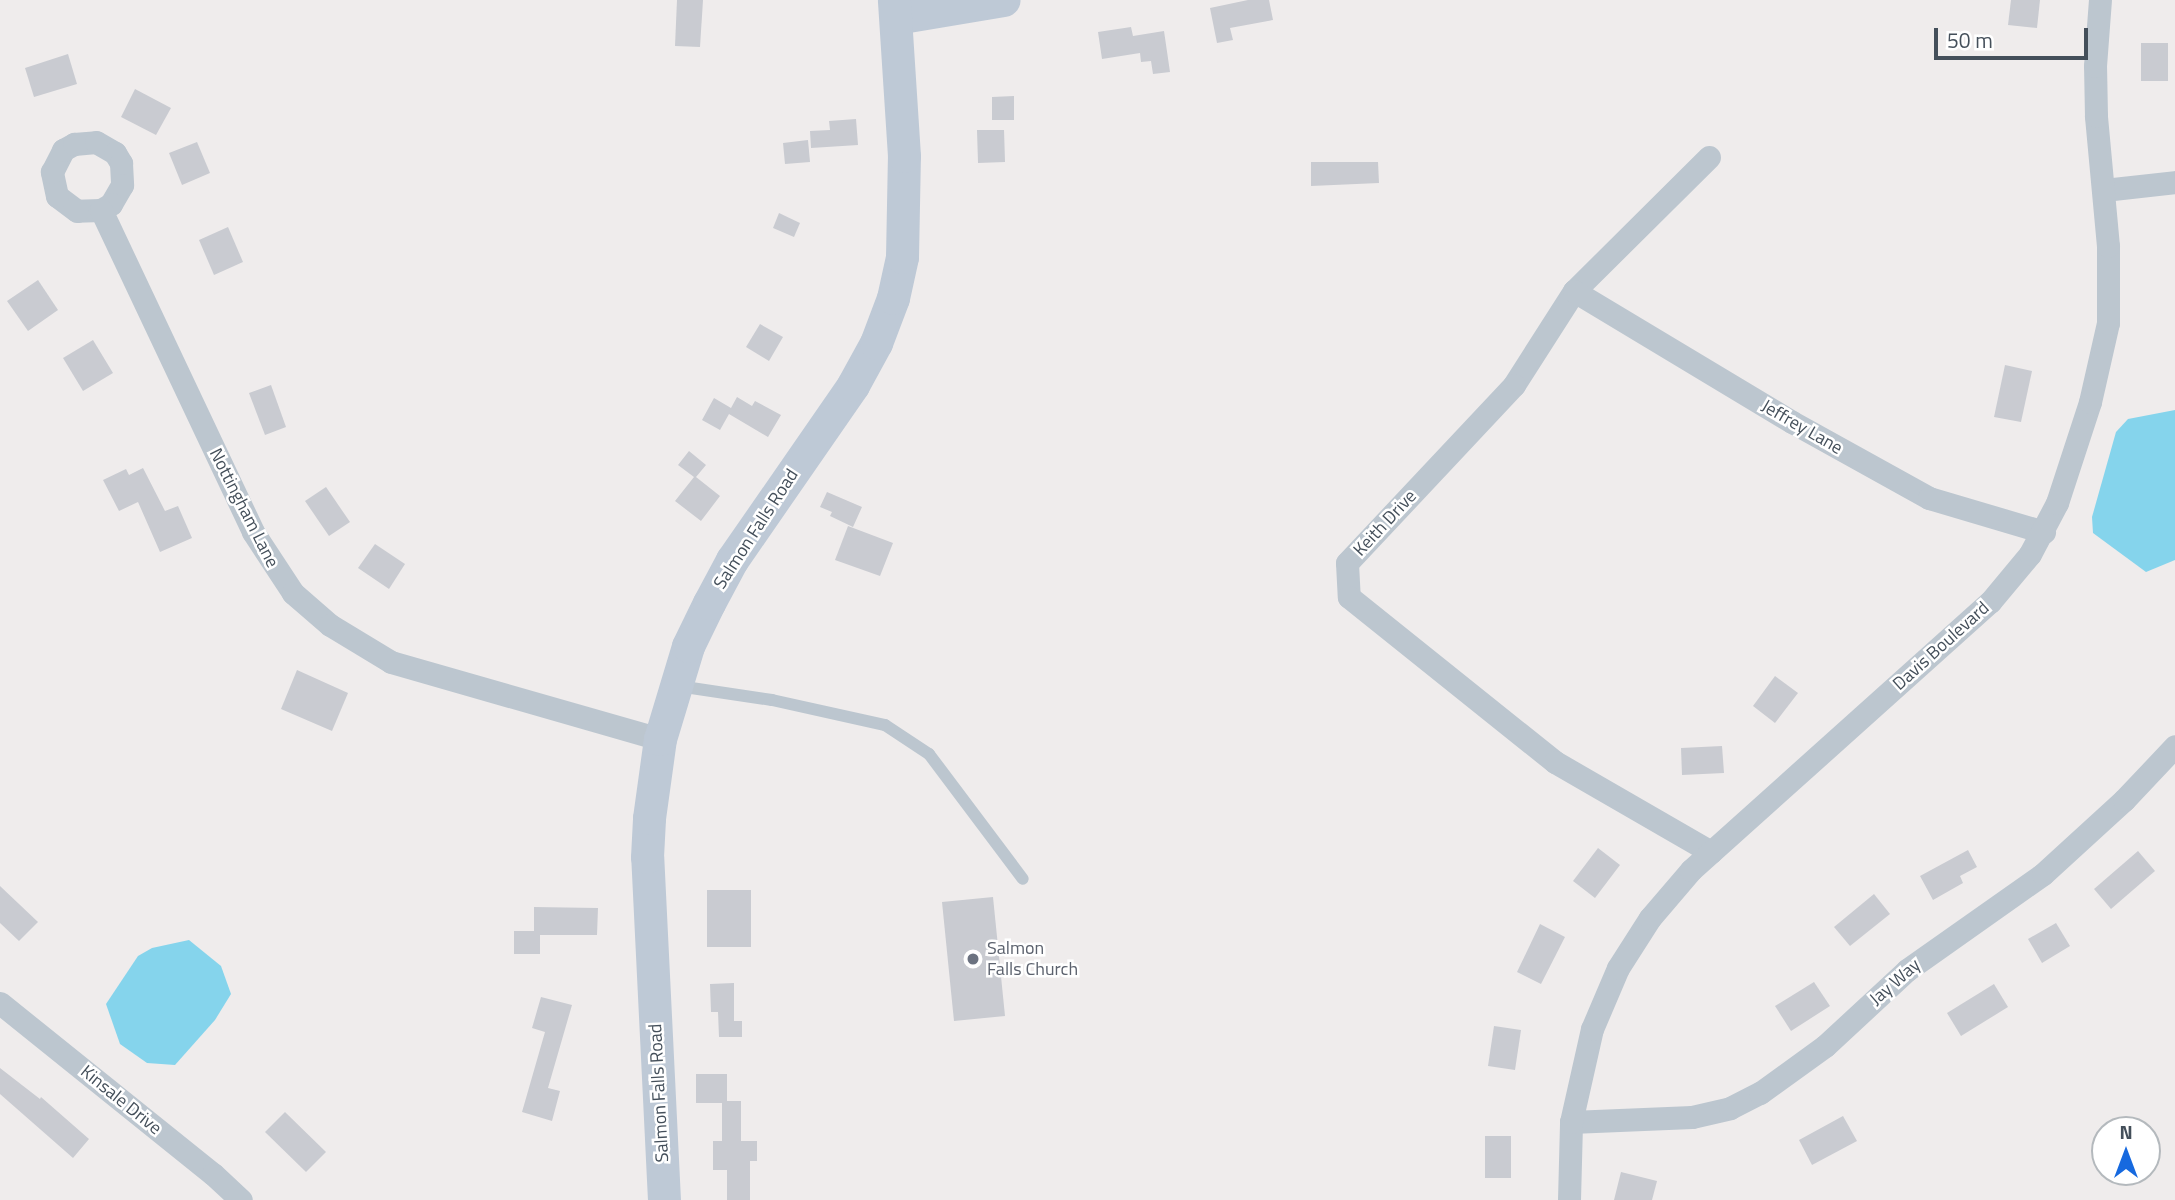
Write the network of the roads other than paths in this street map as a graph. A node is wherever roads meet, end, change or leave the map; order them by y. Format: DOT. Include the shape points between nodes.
graph roads {
  1 [pos="1004,0"];
  2 [pos="2100,0"];
  3 [pos="895,9"];
  4 [pos="1709,156"];
  5 [pos="2175,182"];
  6 [pos="2104,190"];
  7 [pos="101,210"];
  8 [pos="1574,291"];
  9 [pos="2044,532"];
  10 [pos="675,685"];
  11 [pos="660,739"];
  12 [pos="2175,746"];
  13 [pos="1711,852"];
  14 [pos="1023,879"];
  15 [pos="0,1003"];
  16 [pos="1571,1122"];
  17 [pos="241,1200"];
  18 [pos="664,1200"];
  19 [pos="1569,1200"];
  1 -- 3 [label="street"];
  2 -- 6 [label="street, Davis Boulevard" via="2096,103"];
  3 -- 10 [label="street, Salmon Falls Road" via="904,218 893,298 876,343 853,384 732,560 688,646"];
  4 -- 8 [label="street, Keith Drive"];
  5 -- 6 [label="street"];
  6 -- 9 [label="street, Davis Boulevard" via="2108,323 2075,454"];
  7 -- 11 [label="street, Nottingham Lane" via="253,532 293,593 330,625 391,662"];
  8 -- 9 [label="street, Jeffrey Lane" via="1929,498"];
  8 -- 13 [label="street, Keith Drive" via="1514,385 1347,564 1349,597 1555,762"];
  9 -- 13 [label="street, Davis Boulevard" via="1990,602"];
  10 -- 11 [label="street, Salmon Falls Road"];
  10 -- 14 [label="lane" via="885,725 929,754"];
  11 -- 18 [label="street, Salmon Falls Road" via="647,856"];
  12 -- 16 [label="street, Jay Way" via="2043,874 1907,970 1825,1046 1760,1093 1730,1108 1692,1117"];
  13 -- 16 [label="street, Davis Boulevard" via="1650,918 1618,968 1592,1029"];
  15 -- 17 [label="street, Kinsale Drive"];
  16 -- 19 [label="street, Davis Boulevard"];
}
